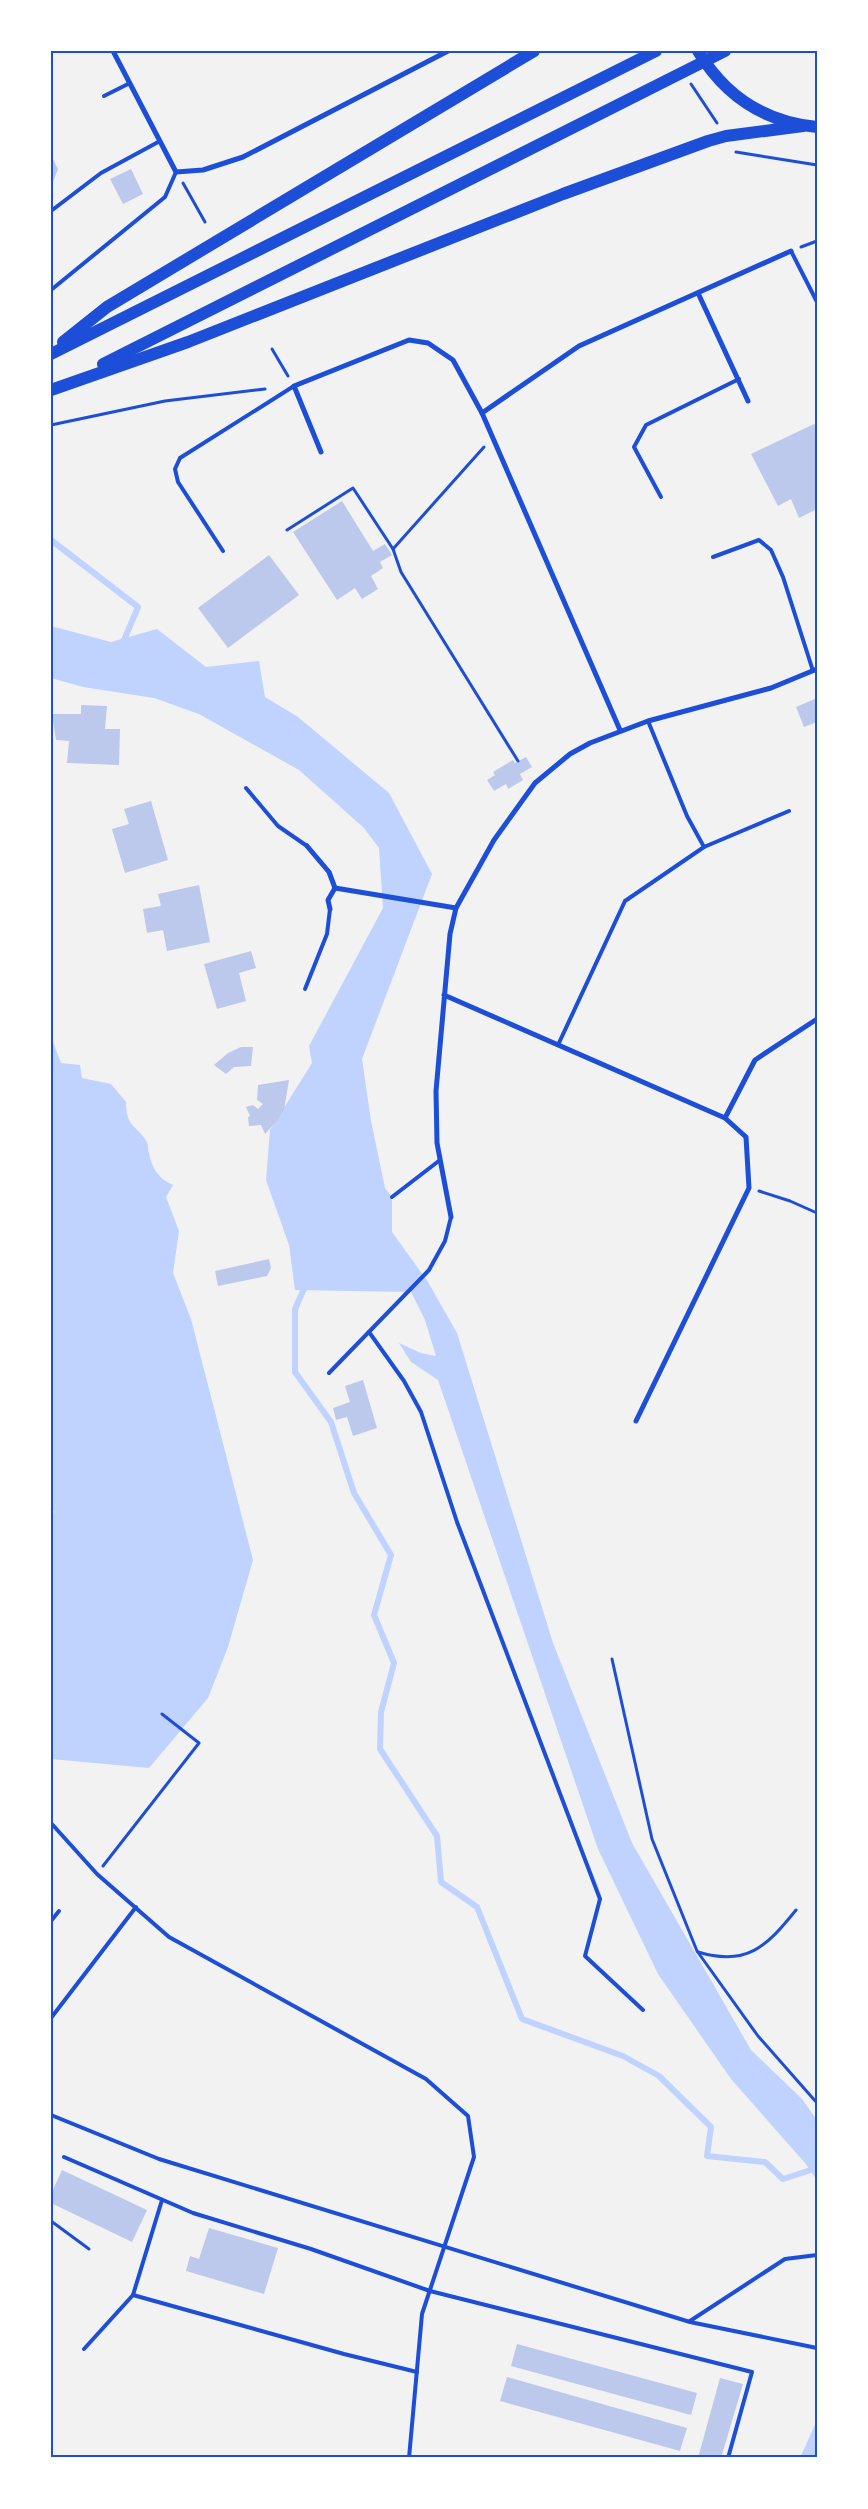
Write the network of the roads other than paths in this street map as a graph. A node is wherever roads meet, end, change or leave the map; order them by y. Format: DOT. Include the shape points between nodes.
graph roads {
  1 [pos="113,51"];
  2 [pos="448,51"];
  3 [pos="534,51"];
  4 [pos="656,51"];
  5 [pos="698,51"];
  6 [pos="725,51"];
  7 [pos="130,83"];
  8 [pos="104,96"];
  9 [pos="803,126"];
  10 [pos="817,127"];
  11 [pos="160,142"];
  12 [pos="176,172"];
  13 [pos="51,211"];
  14 [pos="791,251"];
  15 [pos="51,290"];
  16 [pos="698,293"];
  17 [pos="817,302"];
  18 [pos="51,353"];
  19 [pos="738,379"];
  20 [pos="294,386"];
  21 [pos="56,388"];
  22 [pos="748,400"];
  23 [pos="482,413"];
  24 [pos="321,452"];
  25 [pos="661,497"];
  26 [pos="223,551"];
  27 [pos="713,557"];
  28 [pos="815,670"];
  29 [pos="648,721"];
  30 [pos="620,730"];
  31 [pos="246,788"];
  32 [pos="789,811"];
  33 [pos="307,846"];
  34 [pos="704,847"];
  35 [pos="335,888"];
  36 [pos="456,908"];
  37 [pos="330,909"];
  38 [pos="305,990"];
  39 [pos="444,995"];
  40 [pos="817,1019"];
  41 [pos="558,1045"];
  42 [pos="725,1118"];
  43 [pos="440,1160"];
  44 [pos="392,1197"];
  45 [pos="451,1217"];
  46 [pos="369,1332"];
  47 [pos="329,1373"];
  48 [pos="636,1421"];
  49 [pos="51,1823"];
  50 [pos="136,1907"];
  51 [pos="59,1911"];
  52 [pos="51,1921"];
  53 [pos="643,2010"];
  54 [pos="51,2018"];
  55 [pos="51,2115"];
  56 [pos="64,2157"];
  57 [pos="162,2200"];
  58 [pos="444,2247"];
  59 [pos="817,2255"];
  60 [pos="430,2291"];
  61 [pos="133,2295"];
  62 [pos="690,2322"];
  63 [pos="817,2348"];
  64 [pos="84,2349"];
  65 [pos="417,2372"];
  66 [pos="409,2458"];
  67 [pos="728,2458"];
  1 -- 7 [label="street"];
  2 -- 12 [label="street" via="243,157 203,170"];
  3 -- 18 [label="main road" via="107,307"];
  4 -- 18 [label="main road"];
  5 -- 9 [label="main road" via="709,70 737,98 770,117"];
  6 -- 21 [label="main road"];
  7 -- 8 [label="lane"];
  7 -- 11 [label="street"];
  9 -- 10 [label="main road"];
  9 -- 21 [label="main road" via="708,141 563,194 188,342"];
  11 -- 12 [label="street"];
  11 -- 13 [label="lane" via="101,173"];
  12 -- 15 [label="lane" via="165,197"];
  14 -- 16 [label="street"];
  14 -- 17 [label="lane"];
  16 -- 19 [label="street"];
  16 -- 23 [label="street" via="579,346"];
  19 -- 22 [label="street"];
  19 -- 25 [label="lane" via="646,425 634,447"];
  20 -- 23 [label="street" via="409,340 428,343 453,360"];
  20 -- 24 [label="street"];
  20 -- 26 [label="lane" via="180,458 175,469 178,482"];
  23 -- 30 [label="street"];
  27 -- 28 [label="lane" via="759,540 771,550"];
  28 -- 29 [label="street" via="771,688"];
  29 -- 30 [label="street"];
  29 -- 34 [label="lane" via="687,816"];
  30 -- 36 [label="street" via="570,754 535,783 494,840"];
  31 -- 33 [label="lane" via="278,826"];
  32 -- 34 [label="lane"];
  33 -- 35 [label="street" via="329,872"];
  34 -- 41 [label="lane" via="625,901"];
  35 -- 36 [label="street"];
  35 -- 37 [label="street" via="328,900"];
  36 -- 39 [label="street"];
  37 -- 38 [label="lane" via="327,934"];
  39 -- 41 [label="street"];
  39 -- 43 [label="street" via="436,1091"];
  40 -- 42 [label="street" via="755,1060"];
  41 -- 42 [label="street"];
  42 -- 48 [label="street" via="746,1137 750,1188"];
  43 -- 44 [label="lane"];
  43 -- 45 [label="street"];
  45 -- 46 [label="lane" via="445,1241 429,1270"];
  46 -- 47 [label="lane"];
  46 -- 53 [label="lane" via="404,1381 421,1412 457,1522 600,1899 585,1956"];
  49 -- 50 [label="lane" via="97,1874"];
  50 -- 54 [label="lane"];
  50 -- 58 [label="lane" via="169,1937 426,2080 468,2116 474,2157"];
  51 -- 52 [label="lane"];
  55 -- 58 [label="lane" via="160,2159"];
  56 -- 57 [label="lane"];
  57 -- 60 [label="lane"];
  57 -- 61 [label="lane"];
  58 -- 60 [label="lane"];
  58 -- 62 [label="lane"];
  59 -- 62 [label="lane" via="785,2259"];
  60 -- 65 [label="lane" via="422,2314"];
  60 -- 67 [label="lane" via="752,2372"];
  61 -- 64 [label="lane"];
  61 -- 65 [label="lane"];
  62 -- 63 [label="lane"];
  65 -- 66 [label="lane"];
}
